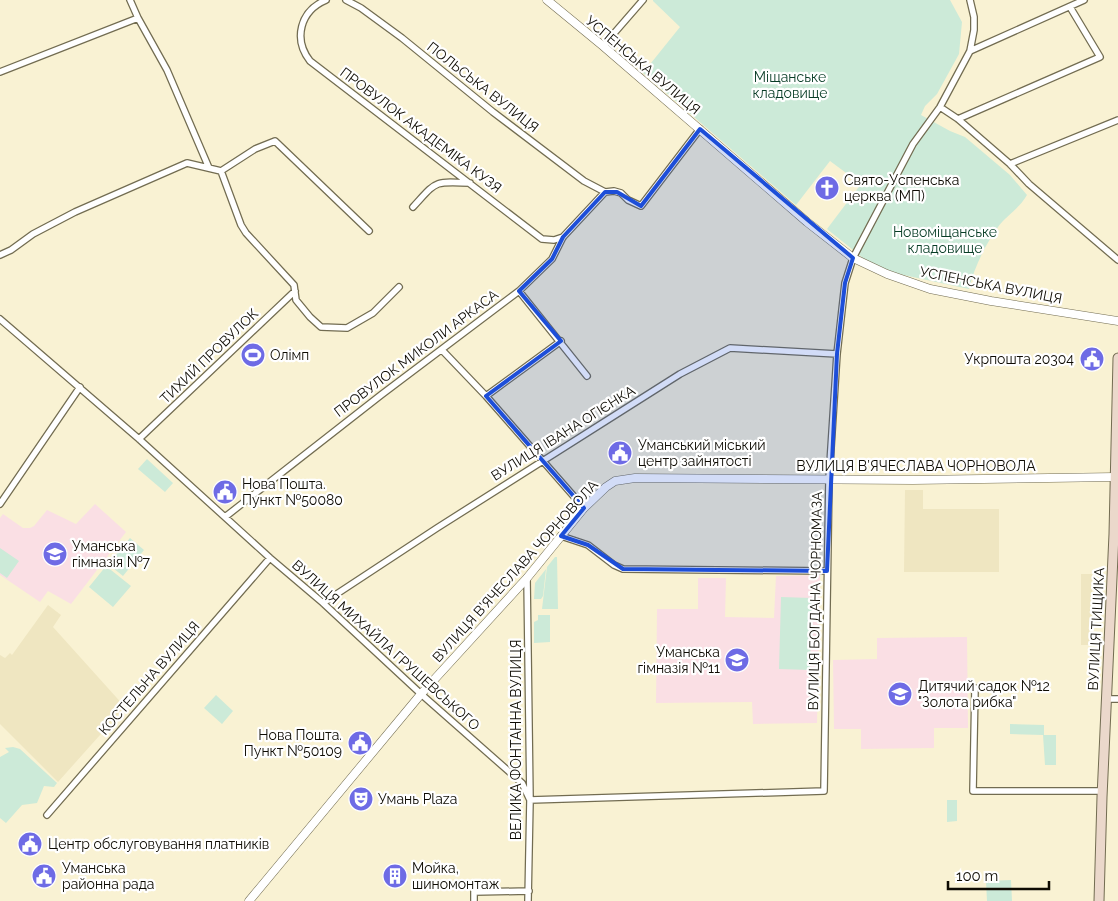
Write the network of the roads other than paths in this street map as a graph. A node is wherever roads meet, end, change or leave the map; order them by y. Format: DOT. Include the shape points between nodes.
graph roads {
  1 [pos="130,0"];
  2 [pos="326,0"];
  3 [pos="346,0"];
  4 [pos="547,0"];
  5 [pos="643,0"];
  6 [pos="970,0"];
  7 [pos="1084,0"];
  8 [pos="1070,7"];
  9 [pos="138,18"];
  10 [pos="603,46"];
  11 [pos="970,51"];
  12 [pos="0,72"];
  13 [pos="940,107"];
  14 [pos="958,119"];
  15 [pos="1118,120"];
  16 [pos="700,129"];
  17 [pos="1010,164"];
  18 [pos="209,168"];
  19 [pos="221,171"];
  20 [pos="470,183"];
  21 [pos="605,192"];
  22 [pos="412,207"];
  23 [pos="369,231"];
  24 [pos="563,237"];
  25 [pos="0,255"];
  26 [pos="853,258"];
  27 [pos="1118,260"];
  28 [pos="399,287"];
  29 [pos="295,291"];
  30 [pos="519,291"];
  31 [pos="0,319"];
  32 [pos="1118,321"];
  33 [pos="561,341"];
  34 [pos="442,350"];
  35 [pos="837,354"];
  36 [pos="1118,358"];
  37 [pos="587,376"];
  38 [pos="80,387"];
  39 [pos="486,396"];
  40 [pos="139,439"];
  41 [pos="544,460"];
  42 [pos="1114,477"];
  43 [pos="829,479"];
  44 [pos="0,504"];
  45 [pos="584,508"];
  46 [pos="225,517"];
  47 [pos="561,536"];
  48 [pos="270,558"];
  49 [pos="826,571"];
  50 [pos="527,578"];
  51 [pos="323,603"];
  52 [pos="975,688"];
  53 [pos="421,694"];
  54 [pos="1106,699"];
  55 [pos="1118,700"];
  56 [pos="1102,791"];
  57 [pos="530,800"];
  58 [pos="47,815"];
  59 [pos="529,891"];
  60 [pos="249,901"];
  61 [pos="474,901"];
  62 [pos="528,901"];
  63 [pos="1099,901"];
  1 -- 9 [label="street"];
  2 -- 20 [label="street, ПРОВУЛОК АКАДЕМІКА КУЗЯ" via="304,18 300,33 302,48 310,61"];
  3 -- 21 [label="street, ПОЛЬСЬКА ВУЛИЦЯ" via="414,48 584,180"];
  4 -- 10 [label="street, УСПЕНСЬКА ВУЛИЦЯ"];
  5 -- 10 [label="street"];
  6 -- 11 [label="street, ВУЛИЦЯ БОГДАНА ЧОРНОМАЗА" via="974,30"];
  7 -- 8 [label="street"];
  8 -- 11 [label="street"];
  8 -- 14 [label="street" via="1100,57"];
  9 -- 12 [label="street"];
  9 -- 18 [label="street" via="167,70"];
  10 -- 16 [label="street, УСПЕНСЬКА ВУЛИЦЯ"];
  11 -- 13 [label="street, ВУЛИЦЯ БОГДАНА ЧОРНОМАЗА"];
  13 -- 14 [label="street"];
  13 -- 26 [label="street, ВУЛИЦЯ БОГДАНА ЧОРНОМАЗА" via="913,144"];
  14 -- 17 [label="street"];
  15 -- 17 [label="street"];
  16 -- 21 [label="street, УСПЕНСЬКА ВУЛИЦЯ" via="641,206 621,193"];
  16 -- 26 [label="street, УСПЕНСЬКА ВУЛИЦЯ"];
  17 -- 27 [label="street"];
  18 -- 19 [label="street"];
  18 -- 25 [label="street" via="187,163 75,212"];
  19 -- 23 [label="street" via="255,149 275,142"];
  19 -- 29 [label="street" via="246,234 294,285"];
  20 -- 22 [label="street" via="437,183"];
  20 -- 24 [label="street, ПРОВУЛОК АКАДЕМІКА КУЗЯ" via="542,239"];
  21 -- 24 [label="street, ПРОВУЛОК МИКОЛИ АРКАСА"];
  24 -- 30 [label="street, ПРОВУЛОК МИКОЛИ АРКАСА" via="552,259"];
  26 -- 32 [label="street, УСПЕНСЬКА ВУЛИЦЯ" via="930,289"];
  26 -- 35 [label="street, ВУЛИЦЯ БОГДАНА ЧОРНОМАЗА" via="845,283"];
  28 -- 29 [label="street" via="373,313 347,328 321,327 296,300"];
  29 -- 40 [label="street, ТИХИЙ ПРОВУЛОК"];
  30 -- 33 [label="street"];
  30 -- 34 [label="street, ПРОВУЛОК МИКОЛИ АРКАСА"];
  31 -- 38 [label="street, ВУЛИЦЯ МИХАЙЛА ГРУШЕВСЬКОГО"];
  33 -- 37 [label="street"];
  33 -- 39 [label="street"];
  34 -- 39 [label="street"];
  34 -- 46 [label="street, ПРОВУЛОК МИКОЛИ АРКАСА"];
  35 -- 41 [label="street, ВУЛИЦЯ ІВАНА ОГІЄНКА" via="730,348 680,374"];
  35 -- 43 [label="street, ВУЛИЦЯ БОГДАНА ЧОРНОМАЗА"];
  36 -- 42 [label="main road, ВУЛИЦЯ ТИЩИКА"];
  38 -- 40 [label="street, ВУЛИЦЯ МИХАЙЛА ГРУШЕВСЬКОГО"];
  38 -- 44 [label="street"];
  39 -- 41 [label="street"];
  40 -- 46 [label="street, ВУЛИЦЯ МИХАЙЛА ГРУШЕВСЬКОГО"];
  41 -- 45 [label="street"];
  41 -- 51 [label="street, ВУЛИЦЯ ІВАНА ОГІЄНКА"];
  42 -- 43 [label="street, ВУЛИЦЯ В’ЯЧЕСЛАВА ЧОРНОВОЛА"];
  42 -- 54 [label="main road, ВУЛИЦЯ ТИЩИКА"];
  43 -- 45 [label="street, ВУЛИЦЯ В’ЯЧЕСЛАВА ЧОРНОВОЛА" via="623,479 606,486"];
  43 -- 49 [label="street, ВУЛИЦЯ БОГДАНА ЧОРНОМАЗА"];
  45 -- 47 [label="street, ВУЛИЦЯ В’ЯЧЕСЛАВА ЧОРНОВОЛА"];
  46 -- 48 [label="street, ВУЛИЦЯ МИХАЙЛА ГРУШЕВСЬКОГО"];
  47 -- 49 [label="street" via="588,545 623,569"];
  47 -- 50 [label="street, ВУЛИЦЯ В’ЯЧЕСЛАВА ЧОРНОВОЛА"];
  48 -- 51 [label="street, ВУЛИЦЯ МИХАЙЛА ГРУШЕВСЬКОГО"];
  48 -- 58 [label="street, КОСТЕЛЬНА ВУЛИЦЯ"];
  49 -- 57 [label="street, ВУЛИЦЯ БОГДАНА ЧОРНОМАЗА" via="824,791"];
  50 -- 53 [label="street, ВУЛИЦЯ В’ЯЧЕСЛАВА ЧОРНОВОЛА"];
  50 -- 57 [label="street, ВЕЛИКА ФОНТАННА ВУЛИЦЯ"];
  51 -- 53 [label="street, ВУЛИЦЯ МИХАЙЛА ГРУШЕВСЬКОГО"];
  52 -- 56 [label="street" via="973,791"];
  53 -- 57 [label="street, ВУЛИЦЯ МИХАЙЛА ГРУШЕВСЬКОГО" via="522,783"];
  53 -- 60 [label="street, ВУЛИЦЯ В’ЯЧЕСЛАВА ЧОРНОВОЛА"];
  54 -- 55 [label="street"];
  54 -- 56 [label="main road, ВУЛИЦЯ ТИЩИКА"];
  56 -- 63 [label="main road, ВУЛИЦЯ ТИЩИКА"];
  57 -- 59 [label="street, ВЕЛИКА ФОНТАННА ВУЛИЦЯ"];
  59 -- 61 [label="street" via="474,892"];
  59 -- 62 [label="street, ВЕЛИКА ФОНТАННА ВУЛИЦЯ"];
}
